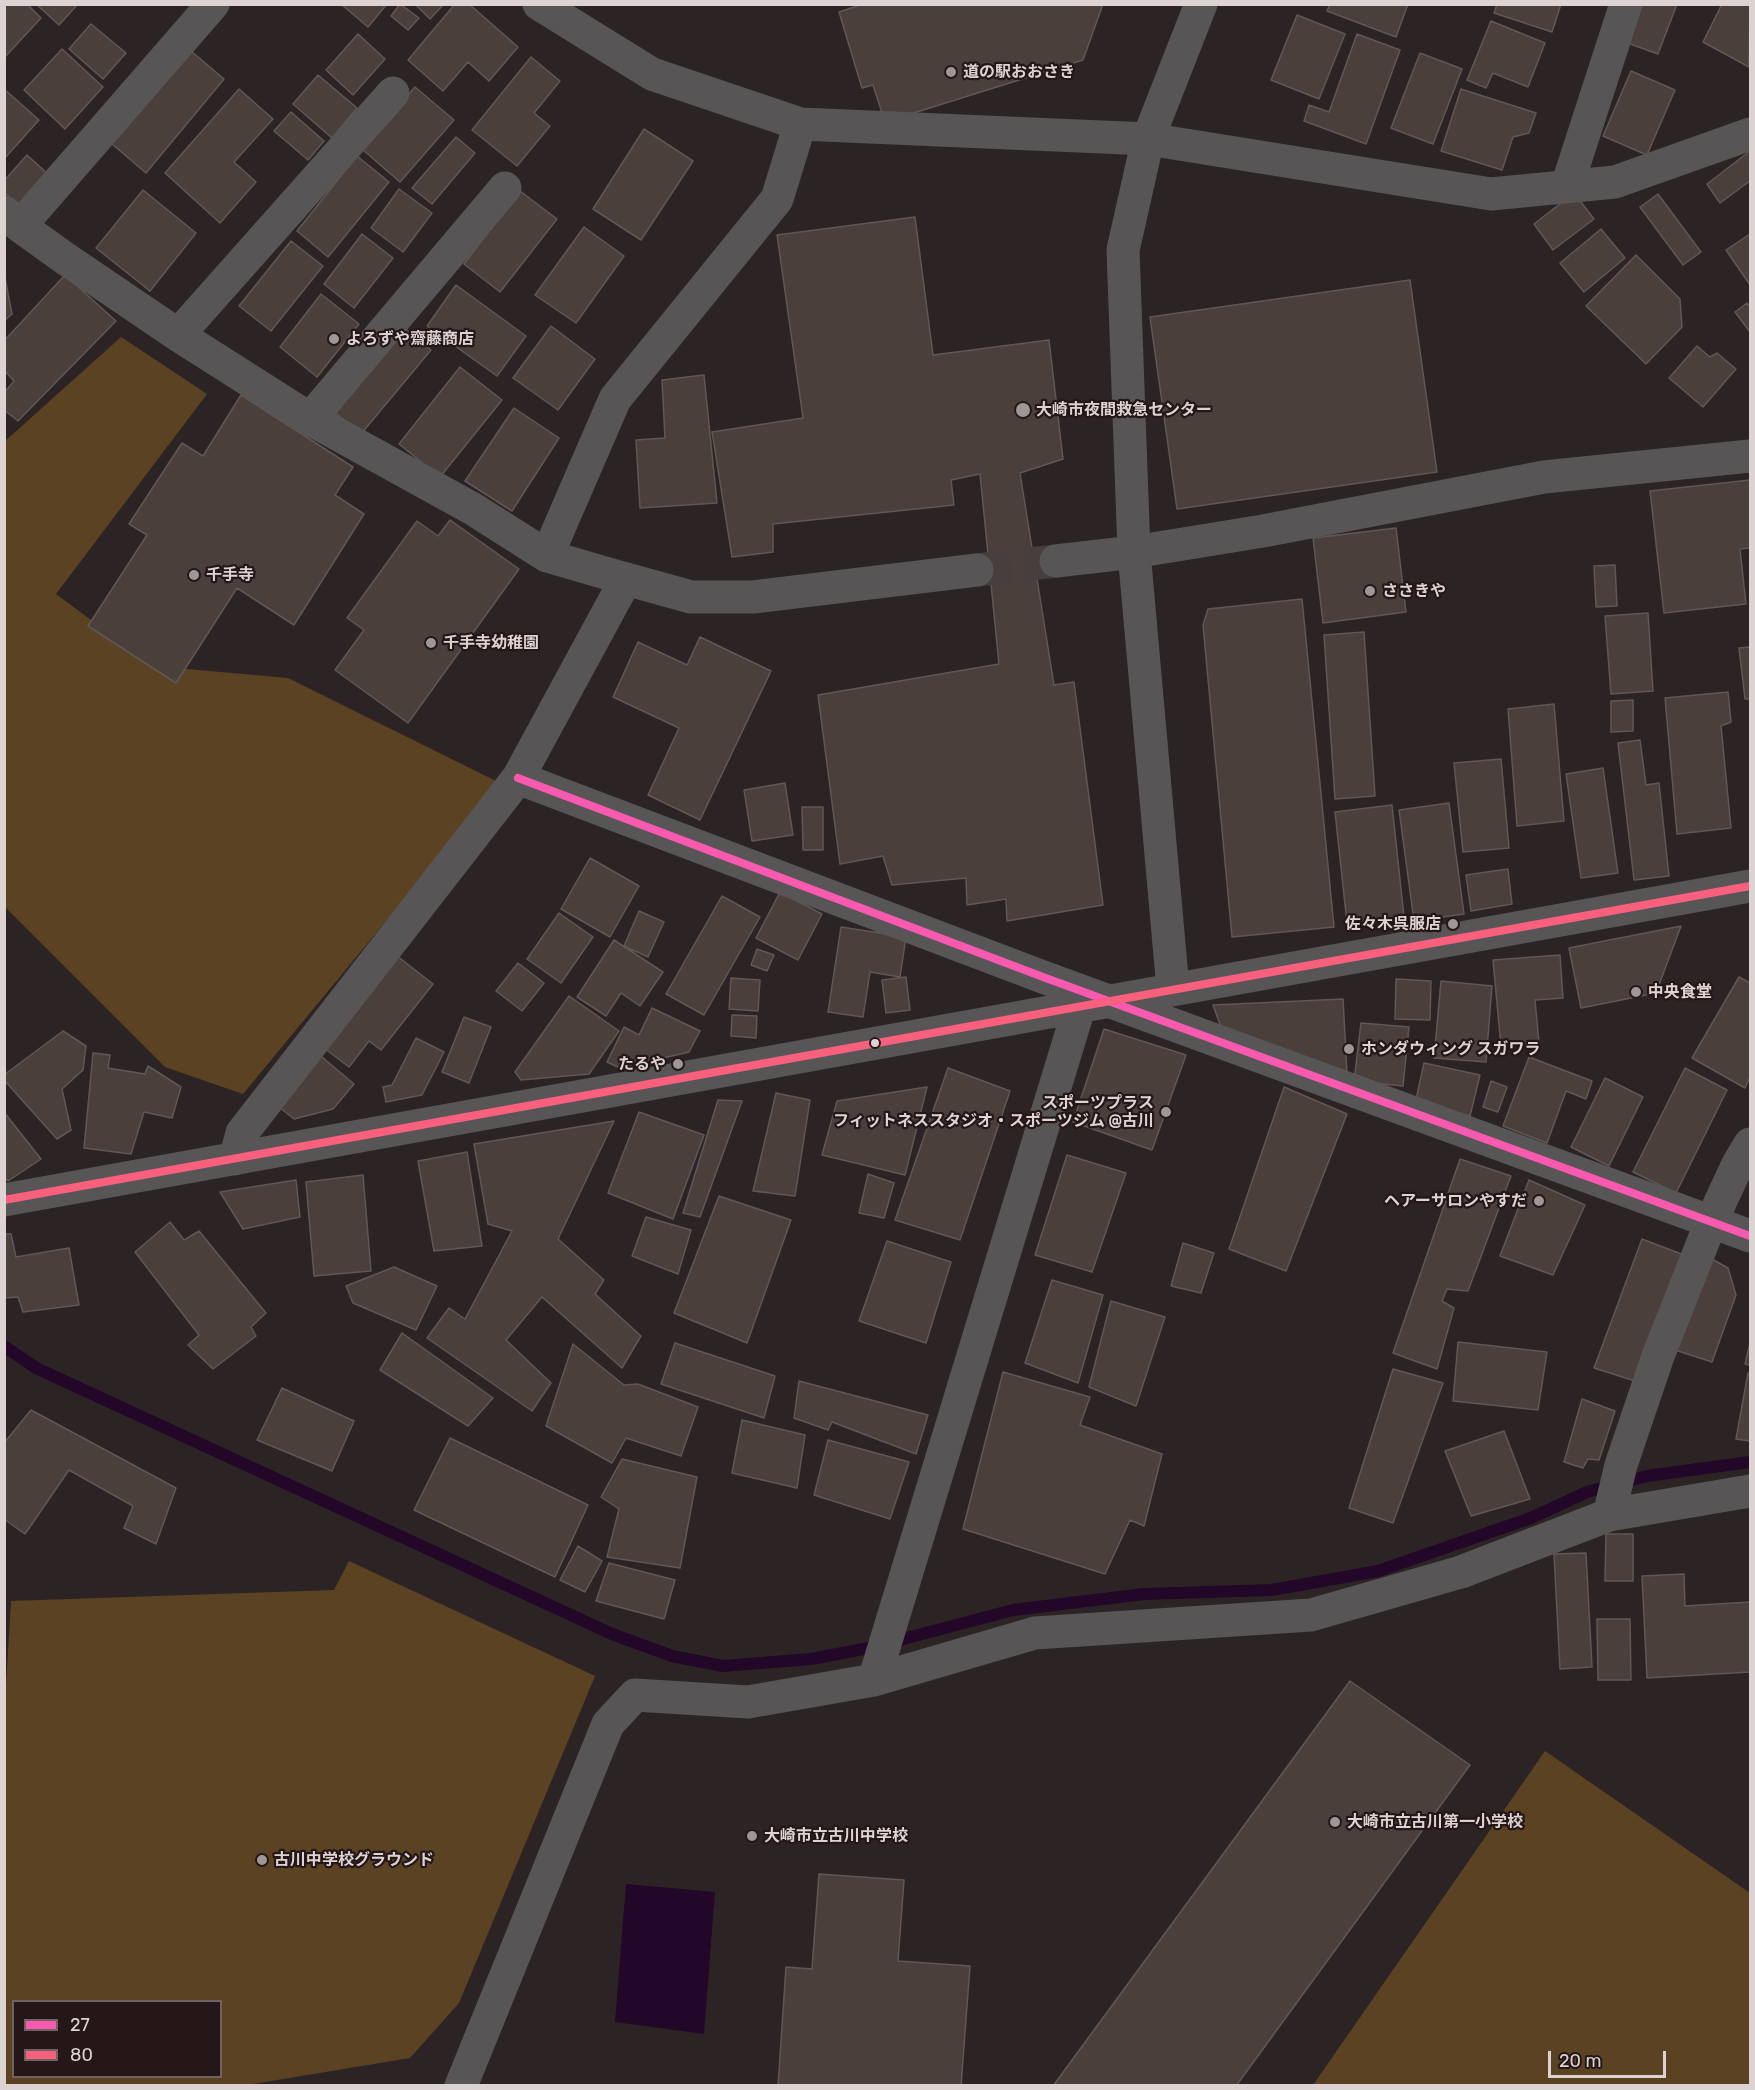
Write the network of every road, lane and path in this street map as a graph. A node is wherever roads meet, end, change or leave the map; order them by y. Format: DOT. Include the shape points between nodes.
graph roads {
  1 [pos="213,4"];
  2 [pos="539,4"];
  3 [pos="1201,4"];
  4 [pos="1626,4"];
  5 [pos="393,93"];
  6 [pos="800,124"];
  7 [pos="1750,134"];
  8 [pos="1148,139"];
  9 [pos="1567,186"];
  10 [pos="505,188"];
  11 [pos="12,219"];
  12 [pos="178,335"];
  13 [pos="309,419"];
  14 [pos="1750,456"];
  15 [pos="1134,552"];
  16 [pos="547,556"];
  17 [pos="1056,561"];
  18 [pos="977,570"];
  19 [pos="626,579"];
  20 [pos="518,778"];
  21 [pos="1750,886"];
  22 [pos="1173,989"];
  23 [pos="1094,1003"];
  24 [pos="1750,1144"];
  25 [pos="235,1160"];
  26 [pos="4,1200"];
  27 [pos="1711,1222"];
  28 [pos="1750,1236"];
  29 [pos="1750,1491"];
  30 [pos="1610,1508"];
  31 [pos="877,1669"];
  32 [pos="461,2085"];
  1 -- 11 [label="street"];
  2 -- 6 [label="street" via="652,74"];
  3 -- 8 [label="street"];
  4 -- 9 [label="street"];
  5 -- 12 [label="street"];
  6 -- 8 [label="street"];
  6 -- 16 [label="street" via="777,199 615,399"];
  7 -- 9 [label="street" via="1615,182"];
  8 -- 9 [label="street" via="1491,194"];
  8 -- 15 [label="street" via="1123,250"];
  10 -- 13 [label="street"];
  11 -- 12 [label="street"];
  12 -- 13 [label="street"];
  13 -- 16 [label="street" via="473,509"];
  14 -- 15 [label="street" via="1544,477"];
  15 -- 17 [label="street"];
  15 -- 22 [label="street"];
  16 -- 19 [label="street"];
  18 -- 19 [label="street" via="753,597 691,597"];
  19 -- 20 [label="street"];
  20 -- 23 [label="street" via="1043,978"];
  20 -- 25 [label="street" via="242,1133"];
  21 -- 22 [label="street"];
  22 -- 23 [label="street"];
  23 -- 25 [label="street"];
  23 -- 27 [label="street"];
  23 -- 31 [label="street"];
  24 -- 27 [label="street"];
  25 -- 26 [label="street"];
  27 -- 28 [label="street"];
  27 -- 30 [label="street" via="1658,1356"];
  29 -- 30 [label="street"];
  30 -- 31 [label="street" via="1461,1572 1311,1615 1035,1633"];
  31 -- 32 [label="street" via="748,1701 635,1695 608,1724"];
}
